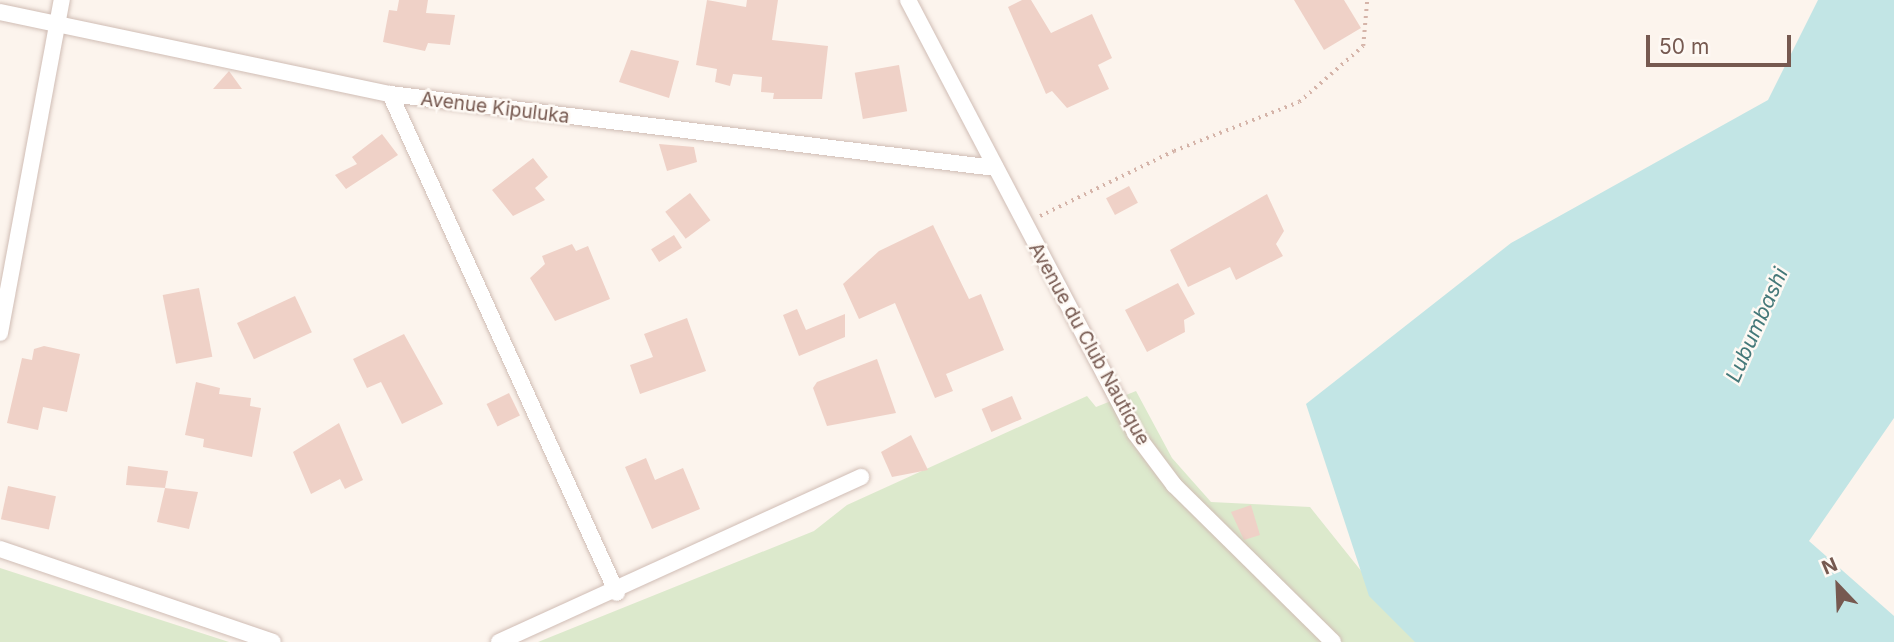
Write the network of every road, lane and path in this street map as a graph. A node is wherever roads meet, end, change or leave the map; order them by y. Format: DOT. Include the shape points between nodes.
graph roads {
  1 [pos="62,0"];
  2 [pos="908,0"];
  3 [pos="1367,0"];
  4 [pos="0,12"];
  5 [pos="58,25"];
  6 [pos="390,94"];
  7 [pos="995,168"];
  8 [pos="1023,224"];
  9 [pos="0,333"];
  10 [pos="861,477"];
  11 [pos="0,549"];
  12 [pos="617,593"];
  13 [pos="273,642"];
  14 [pos="499,642"];
  15 [pos="1333,642"];
  1 -- 5 [label="street"];
  2 -- 7 [label="street, Avenue du Club Nautique"];
  3 -- 8 [label="path" via="1363,46 1298,102 1174,150"];
  4 -- 5 [label="street, Avenue Kipuluka"];
  5 -- 6 [label="street, Avenue Kipuluka"];
  5 -- 9 [label="street"];
  6 -- 7 [label="street, Avenue Kipuluka"];
  6 -- 12 [label="street"];
  7 -- 8 [label="street, Avenue du Club Nautique"];
  8 -- 15 [label="street, Avenue du Club Nautique" via="1135,433 1183,495"];
  10 -- 12 [label="street"];
  11 -- 13 [label="street"];
  12 -- 14 [label="street"];
}
